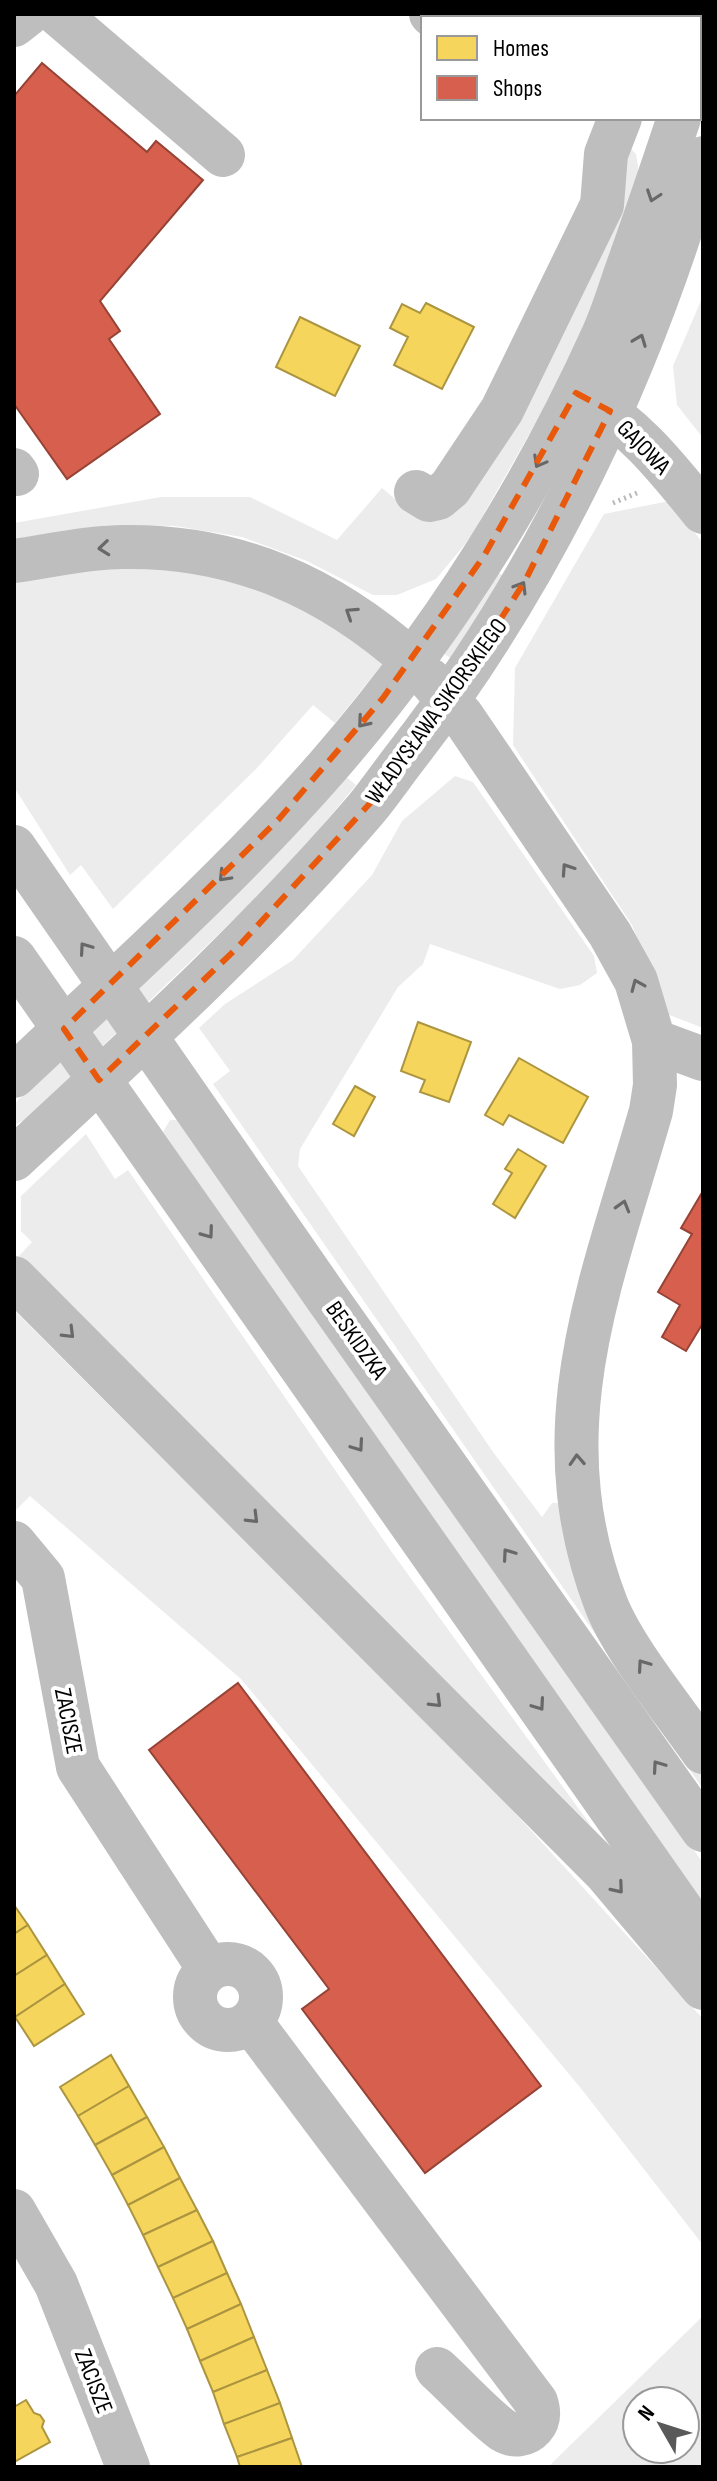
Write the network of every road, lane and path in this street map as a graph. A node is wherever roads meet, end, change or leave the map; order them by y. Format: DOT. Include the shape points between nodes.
graph roads {
  1 [pos="28,14"];
  2 [pos="58,14"];
  3 [pos="14,25"];
  4 [pos="620,120"];
  5 [pos="665,120"];
  6 [pos="687,121"];
  7 [pos="223,155"];
  8 [pos="703,158"];
  9 [pos="593,402"];
  10 [pos="416,492"];
  11 [pos="703,512"];
  12 [pos="14,561"];
  13 [pos="412,661"];
  14 [pos="449,700"];
  15 [pos="14,847"];
  16 [pos="14,958"];
  17 [pos="654,1041"];
  18 [pos="703,1059"];
  19 [pos="14,1076"];
  20 [pos="14,1159"];
  21 [pos="14,1278"];
  22 [pos="14,1543"];
  23 [pos="703,1752"];
  24 [pos="703,1830"];
  25 [pos="703,1940"];
  26 [pos="703,1988"];
  27 [pos="14,2211"];
  28 [pos="437,2369"];
  29 [pos="128,2467"];
  1 -- 3 [label="main road"];
  2 -- 7 [label="main road"];
  4 -- 10 [label="main road" via="606,154 602,205 502,410 450,488 429,500"];
  5 -- 6 [label="main road"];
  6 -- 9 [label="main road, WŁADYSŁAWA SIKORSKIEGO, one-way" via="605,331"];
  9 -- 8 [label="main road, WŁADYSŁAWA SIKORSKIEGO, one-way" via="628,372"];
  9 -- 11 [label="main road, GAJOWA" via="642,441"];
  9 -- 13 [label="main road, WŁADYSŁAWA SIKORSKIEGO, one-way"];
  14 -- 9 [label="main road, WŁADYSŁAWA SIKORSKIEGO, one-way" via="545,545"];
  13 -- 12 [label="main road, one-way" via="325,596 227,558 123,547"];
  13 -- 14 [label="main road"];
  13 -- 19 [label="main road, WŁADYSŁAWA SIKORSKIEGO, one-way" via="278,820"];
  17 -- 14 [label="main road, one-way" via="622,953"];
  14 -- 20 [label="main road, WŁADYSŁAWA SIKORSKIEGO" via="307,876"];
  24 -- 15 [label="main road, BESKIDZKA, one-way"];
  16 -- 25 [label="main road, one-way"];
  17 -- 18 [label="main road"];
  23 -- 17 [label="main road, one-way" via="607,1606 585,1538 576,1459 577,1400 587,1332 651,1111"];
  21 -- 26 [label="main road, one-way" via="606,1873"];
  22 -- 28 [label="main road, ZACISZE" via="43,1578 78,1767 209,1969 223,1964 251,1972 261,1999 251,2022 536,2402 537,2422 522,2434 504,2431"];
  27 -- 29 [label="main road, ZACISZE" via="56,2284"];
}
